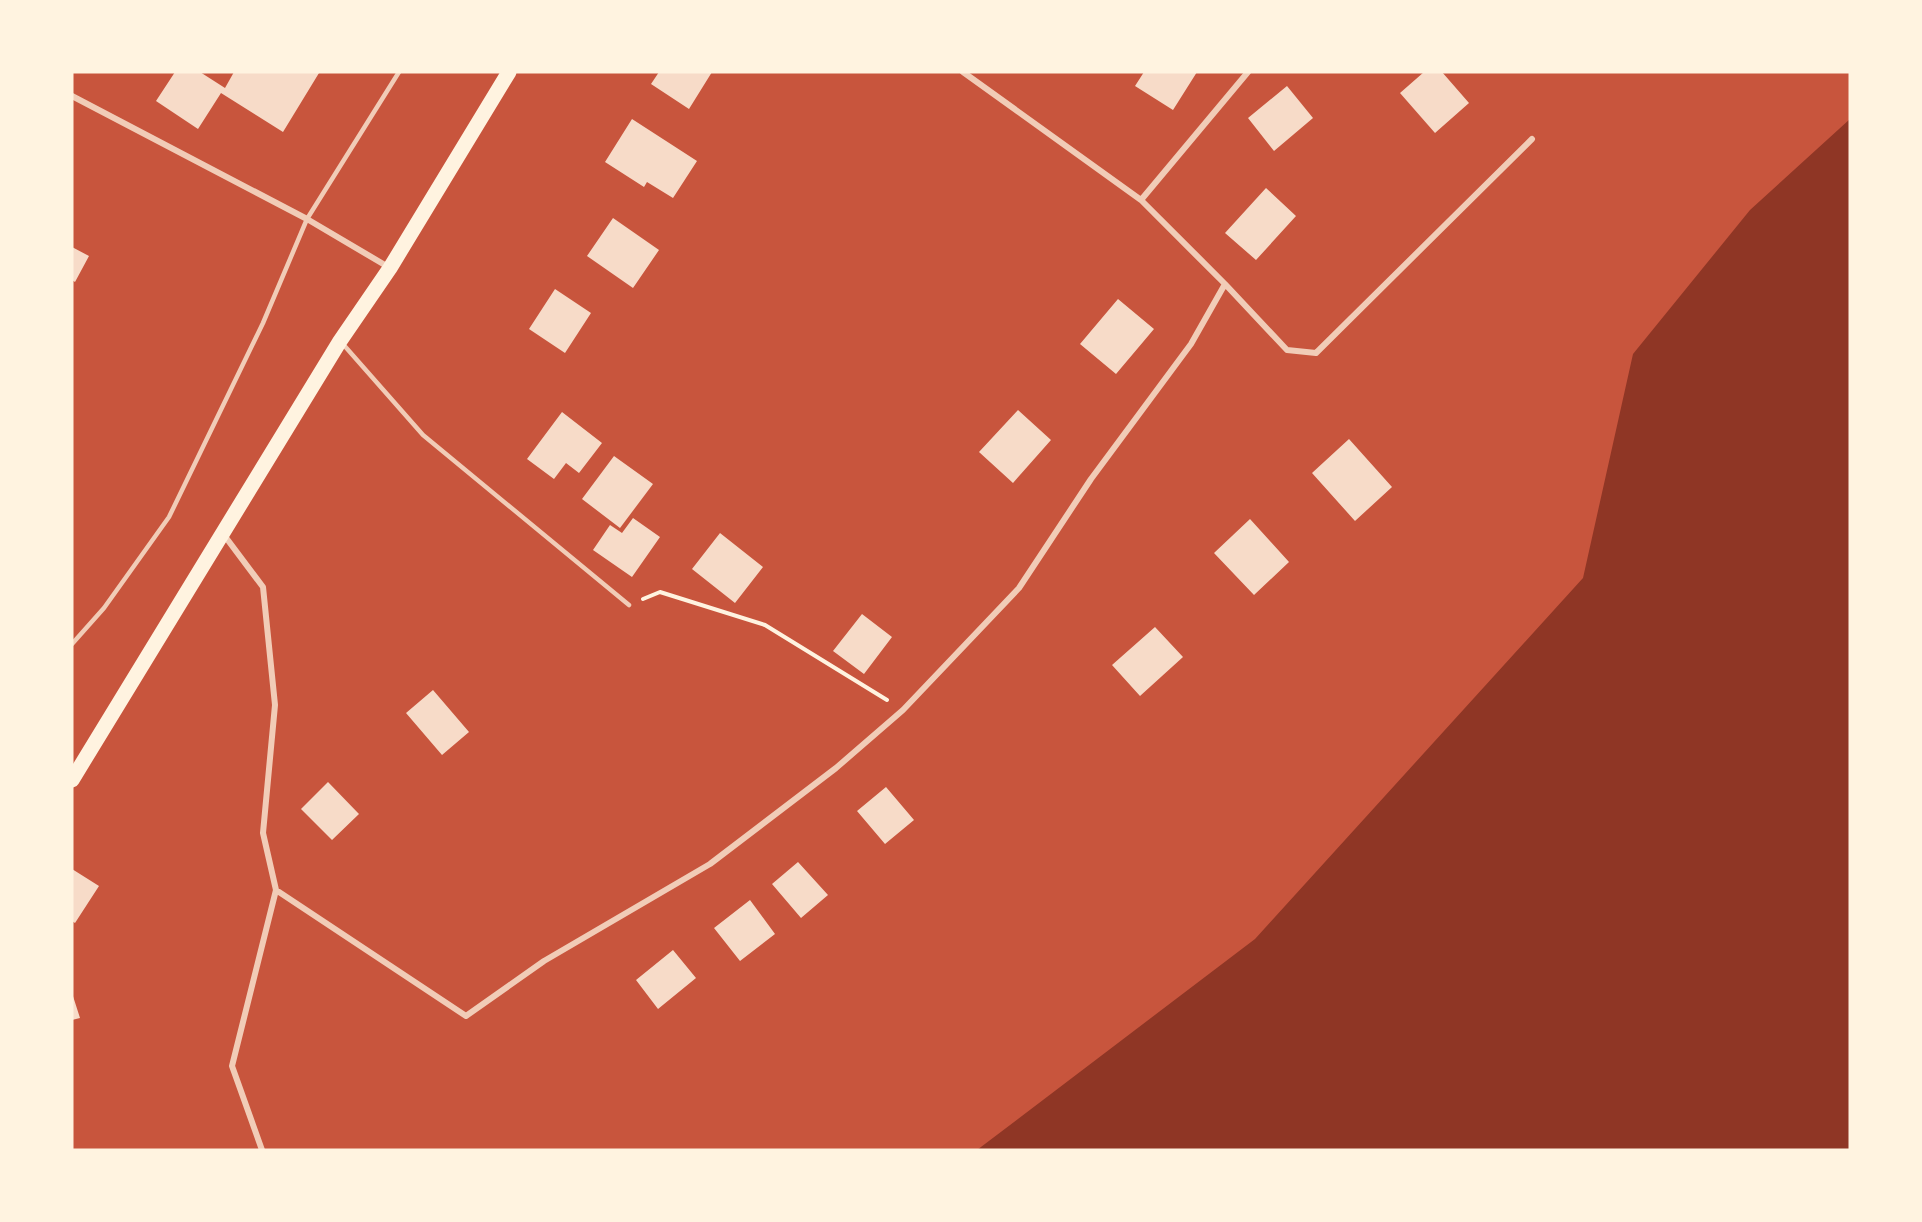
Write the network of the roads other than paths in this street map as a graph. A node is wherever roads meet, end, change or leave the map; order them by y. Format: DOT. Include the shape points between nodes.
graph roads {
  1 [pos="399,72"];
  2 [pos="509,72"];
  3 [pos="963,72"];
  4 [pos="1248,72"];
  5 [pos="72,96"];
  6 [pos="1532,139"];
  7 [pos="1141,200"];
  8 [pos="307,219"];
  9 [pos="390,268"];
  10 [pos="1224,284"];
  11 [pos="340,341"];
  12 [pos="223,533"];
  13 [pos="629,604"];
  14 [pos="72,644"];
  15 [pos="72,780"];
  16 [pos="276,890"];
  17 [pos="262,1150"];
  1 -- 8 [label="lane"];
  2 -- 9 [label="main road"];
  3 -- 7 [label="street"];
  4 -- 7 [label="street"];
  5 -- 8 [label="street"];
  6 -- 10 [label="street" via="1316,353 1287,350"];
  7 -- 10 [label="street"];
  8 -- 9 [label="street"];
  8 -- 14 [label="lane" via="263,323 169,517 104,608"];
  9 -- 11 [label="main road"];
  10 -- 16 [label="street" via="1191,344 1091,479 1019,588 903,710 836,768 710,864 544,961 466,1016"];
  11 -- 12 [label="main road"];
  11 -- 13 [label="lane" via="423,435"];
  12 -- 15 [label="main road"];
  12 -- 16 [label="street" via="263,587 275,705 263,833"];
  16 -- 17 [label="street" via="232,1066"];
}
